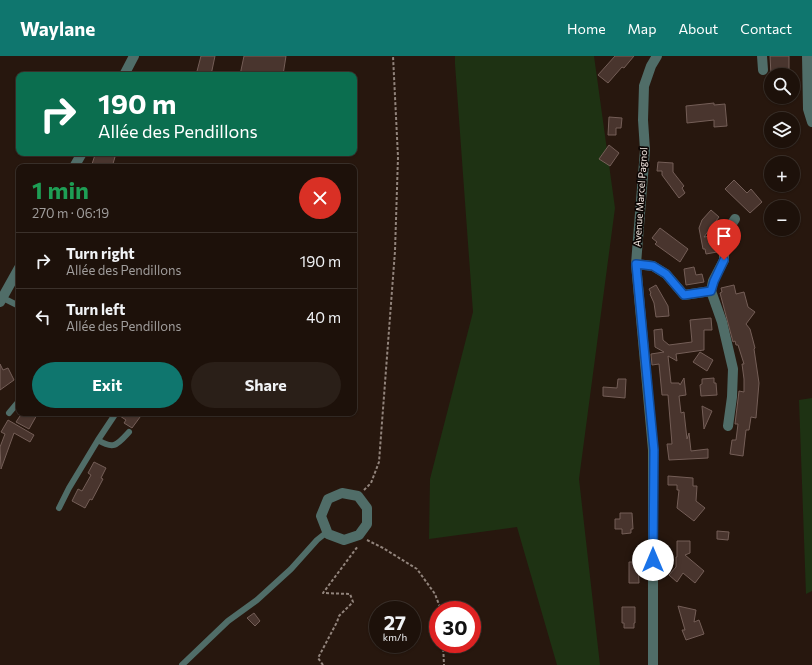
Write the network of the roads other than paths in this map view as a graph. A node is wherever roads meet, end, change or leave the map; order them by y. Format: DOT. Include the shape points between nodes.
graph roads {
  1 [pos="134,56"];
  2 [pos="657,56"];
  3 [pos="762,56"];
  4 [pos="807,56"];
  5 [pos="651,61"];
  6 [pos="763,70"];
  7 [pos="126,72"];
  8 [pos="812,122"];
  9 [pos="736,219"];
  10 [pos="636,264"];
  11 [pos="16,273"];
  12 [pos="711,291"];
  13 [pos="1,300"];
  14 [pos="16,305"];
  15 [pos="16,405"];
  16 [pos="9,413"];
  17 [pos="114,416"];
  18 [pos="728,426"];
  19 [pos="129,432"];
  20 [pos="98,440"];
  21 [pos="58,508"];
  22 [pos="327,532"];
  23 [pos="182,665"];
  24 [pos="653,665"];
  1 -- 7 [label="street"];
  2 -- 5 [label="street, Avenue Marcel Pagnol"];
  3 -- 6 [label="street"];
  4 -- 8 [label="street" via="808,109"];
  5 -- 10 [label="street, Avenue Marcel Pagnol" via="644,86 642,120 645,150"];
  9 -- 12 [label="street" via="724,236 724,260"];
  10 -- 12 [label="street" via="653,266 666,274 684,295"];
  10 -- 24 [label="street, Avenue Marcel Pagnol" via="654,450"];
  11 -- 13 [label="street"];
  12 -- 18 [label="street" via="722,322 733,369"];
  13 -- 14 [label="lane"];
  15 -- 16 [label="lane"];
  17 -- 20 [label="lane"];
  19 -- 20 [label="lane" via="119,443 111,446"];
  20 -- 21 [label="lane"];
  22 -- 22 [label="street" via="321,516 328,499 342,493 358,496 367,508 368,524 361,537 344,540"];
  22 -- 23 [label="lane" via="291,568 228,621"];
}
